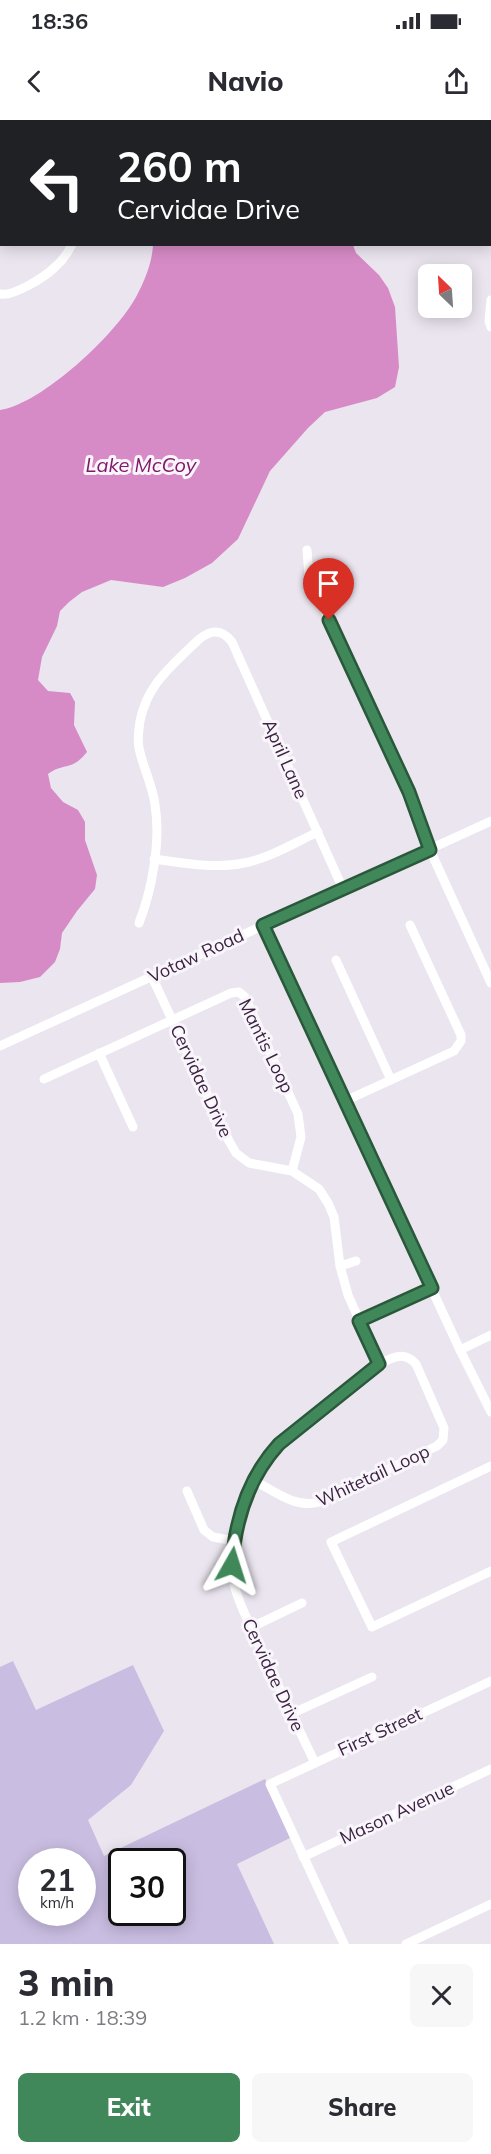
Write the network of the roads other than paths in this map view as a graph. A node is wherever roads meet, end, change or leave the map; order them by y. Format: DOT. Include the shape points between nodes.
graph roads {
  1 [pos="71,246"];
  2 [pos="0,294"];
  3 [pos="491,300"];
  4 [pos="491,327"];
  5 [pos="306,550"];
  6 [pos="491,821"];
  7 [pos="318,832"];
  8 [pos="430,850"];
  9 [pos="154,859"];
  10 [pos="343,889"];
  11 [pos="139,922"];
  12 [pos="263,925"];
  13 [pos="410,925"];
  14 [pos="491,955"];
  15 [pos="336,960"];
  16 [pos="480,960"];
  17 [pos="152,977"];
  18 [pos="491,983"];
  19 [pos="172,1020"];
  20 [pos="0,1046"];
  21 [pos="99,1053"];
  22 [pos="44,1079"];
  23 [pos="391,1080"];
  24 [pos="345,1101"];
  25 [pos="133,1126"];
  26 [pos="292,1171"];
  27 [pos="356,1261"];
  28 [pos="340,1266"];
  29 [pos="432,1288"];
  30 [pos="359,1321"];
  31 [pos="491,1335"];
  32 [pos="460,1350"];
  33 [pos="379,1364"];
  34 [pos="491,1412"];
  35 [pos="491,1466"];
  36 [pos="253,1480"];
  37 [pos="187,1491"];
  38 [pos="234,1541"];
  39 [pos="491,1571"];
  40 [pos="302,1603"];
  41 [pos="252,1627"];
  42 [pos="372,1677"];
  43 [pos="491,1681"];
  44 [pos="291,1714"];
  45 [pos="315,1762"];
  46 [pos="491,1768"];
  47 [pos="303,1857"];
  48 [pos="491,1904"];
  49 [pos="344,1944"];
  50 [pos="406,1944"];
  1 -- 2 [label="street" via="55,268 14,293"];
  3 -- 4 [label="street"];
  5 -- 8 [label="street" via="309,577 409,792"];
  6 -- 8 [label="street, Votaw Road"];
  7 -- 9 [label="street" via="244,863 222,866"];
  7 -- 9 [label="street, April Lane" via="232,642 227,635 212,632 201,637 152,687 143,708 138,744 155,804"];
  7 -- 10 [label="street, April Lane"];
  8 -- 10 [label="street, Votaw Road"];
  8 -- 16 [label="street"];
  9 -- 11 [label="street" via="146,907"];
  10 -- 12 [label="street, Votaw Road"];
  12 -- 17 [label="street, Votaw Road"];
  12 -- 24 [label="street"];
  13 -- 23 [label="street" via="461,1041 454,1051"];
  14 -- 16 [label="street"];
  15 -- 23 [label="street"];
  16 -- 18 [label="street"];
  17 -- 19 [label="street, Cervidae Drive"];
  17 -- 20 [label="street, Votaw Road"];
  19 -- 21 [label="street, Mantis Loop"];
  19 -- 26 [label="street, Cervidae Drive" via="236,1153 249,1162"];
  19 -- 26 [label="street, Mantis Loop" via="231,993 239,992 245,997 298,1114 301,1137"];
  21 -- 22 [label="street, Mantis Loop"];
  21 -- 25 [label="street"];
  23 -- 24 [label="street"];
  24 -- 29 [label="street"];
  26 -- 28 [label="street, Cervidae Drive" via="319,1189 328,1203 334,1217"];
  27 -- 28 [label="street"];
  28 -- 30 [label="street, Cervidae Drive"];
  29 -- 30 [label="street"];
  29 -- 32 [label="street"];
  30 -- 33 [label="street, Cervidae Drive"];
  31 -- 32 [label="street"];
  32 -- 34 [label="street"];
  33 -- 36 [label="street, Cervidae Drive" via="279,1444"];
  33 -- 36 [label="street, Whitetail Loop" via="405,1356 416,1364 444,1428 443,1440 437,1446 307,1505"];
  35 -- 39 [label="street" via="332,1542 372,1627"];
  36 -- 38 [label="street, Cervidae Drive"];
  37 -- 38 [label="street" via="204,1530 213,1537"];
  38 -- 41 [label="street, Cervidae Drive" via="234,1582"];
  40 -- 41 [label="street"];
  41 -- 44 [label="street, Cervidae Drive"];
  42 -- 44 [label="street"];
  43 -- 45 [label="street, First Street"];
  44 -- 45 [label="street, Cervidae Drive"];
  45 -- 47 [label="street, First Street" via="270,1784"];
  46 -- 47 [label="street, Mason Avenue"];
  47 -- 49 [label="street"];
  48 -- 50 [label="street"];
}
